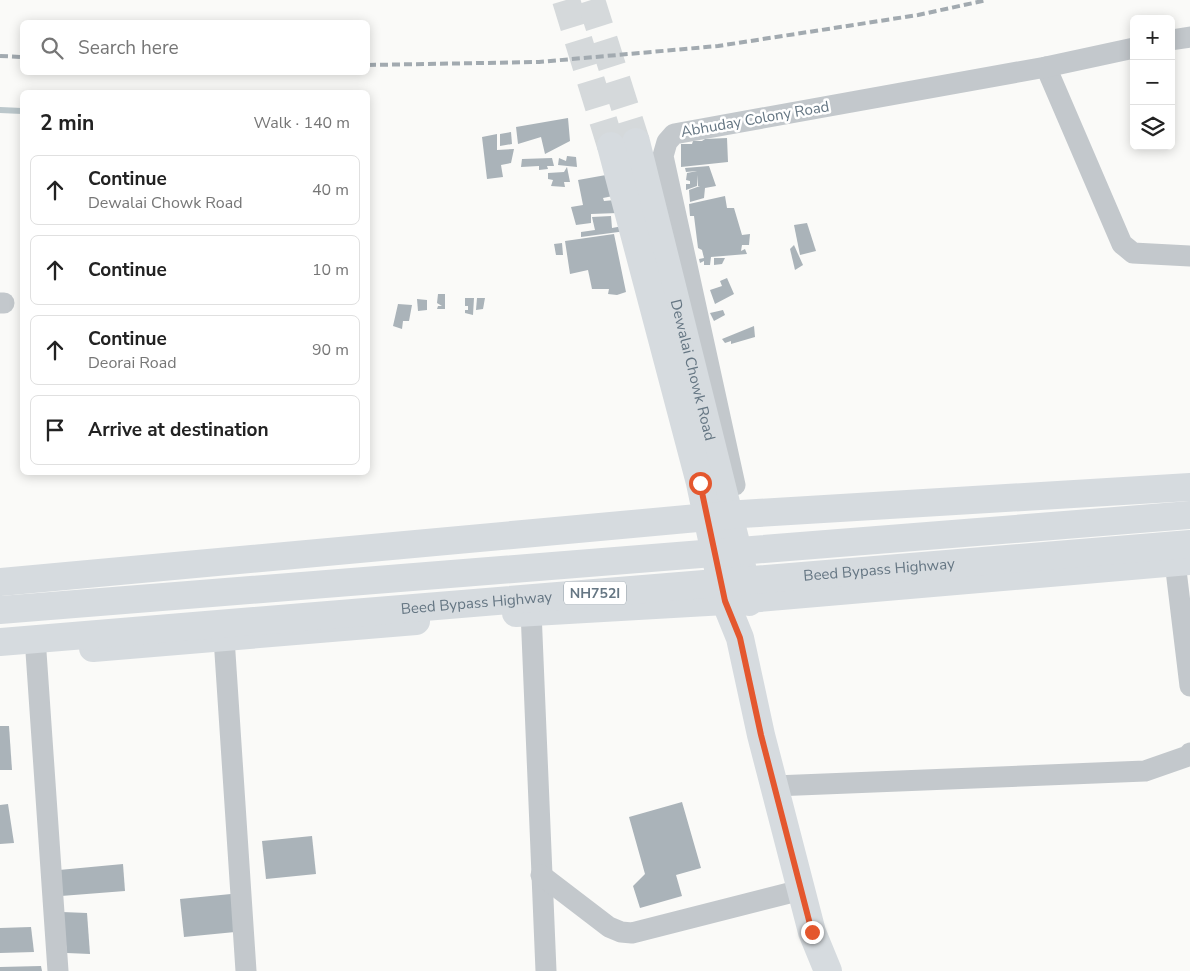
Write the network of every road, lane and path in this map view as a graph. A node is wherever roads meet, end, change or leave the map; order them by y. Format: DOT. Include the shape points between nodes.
graph roads {
  1 [pos="1190,36"];
  2 [pos="1175,39"];
  3 [pos="1130,49"];
  4 [pos="1046,66"];
  5 [pos="624,144"];
  6 [pos="1190,256"];
  7 [pos="1190,487"];
  8 [pos="726,515"];
  9 [pos="1190,515"];
  10 [pos="1185,556"];
  11 [pos="0,582"];
  12 [pos="738,600"];
  13 [pos="0,610"];
  14 [pos="531,612"];
  15 [pos="224,638"];
  16 [pos="0,642"];
  17 [pos="36,652"];
  18 [pos="0,655"];
  19 [pos="1190,686"];
  20 [pos="1190,753"];
  21 [pos="774,786"];
  22 [pos="541,885"];
  23 [pos="801,890"];
  24 [pos="58,971"];
  25 [pos="246,971"];
  26 [pos="546,971"];
  27 [pos="828,971"];
  1 -- 2 [label="street"];
  3 -- 4 [label="street, Abhuday Colony Road"];
  4 -- 6 [label="street" via="1122,244 1133,253"];
  4 -- 8 [label="street, Abhuday Colony Road" via="674,134 667,142 663,156"];
  5 -- 8 [label="main road, Dewalai Chowk Road"];
  7 -- 8 [label="main road"];
  8 -- 11 [label="main road"];
  8 -- 12 [label="main road, Dewalai Chowk Road"];
  9 -- 13 [label="main road, Beed Bypass Highway / NH752I"];
  10 -- 12 [label="main road"];
  10 -- 16 [label="main road, Beed Bypass Highway / NH752I"];
  10 -- 19 [label="street"];
  12 -- 14 [label="main road"];
  12 -- 21 [label="main road, Dewalai Chowk Road" via="740,638"];
  14 -- 15 [label="main road"];
  14 -- 22 [label="street"];
  15 -- 17 [label="main road"];
  15 -- 25 [label="street"];
  17 -- 18 [label="main road"];
  17 -- 24 [label="street"];
  20 -- 21 [label="street" via="1145,771"];
  21 -- 23 [label="main road, Dewalai Chowk Road"];
  22 -- 23 [label="street" via="609,927 632,934"];
  22 -- 26 [label="street"];
  23 -- 27 [label="main road, Dewalai Chowk Road" via="812,932"];
}
